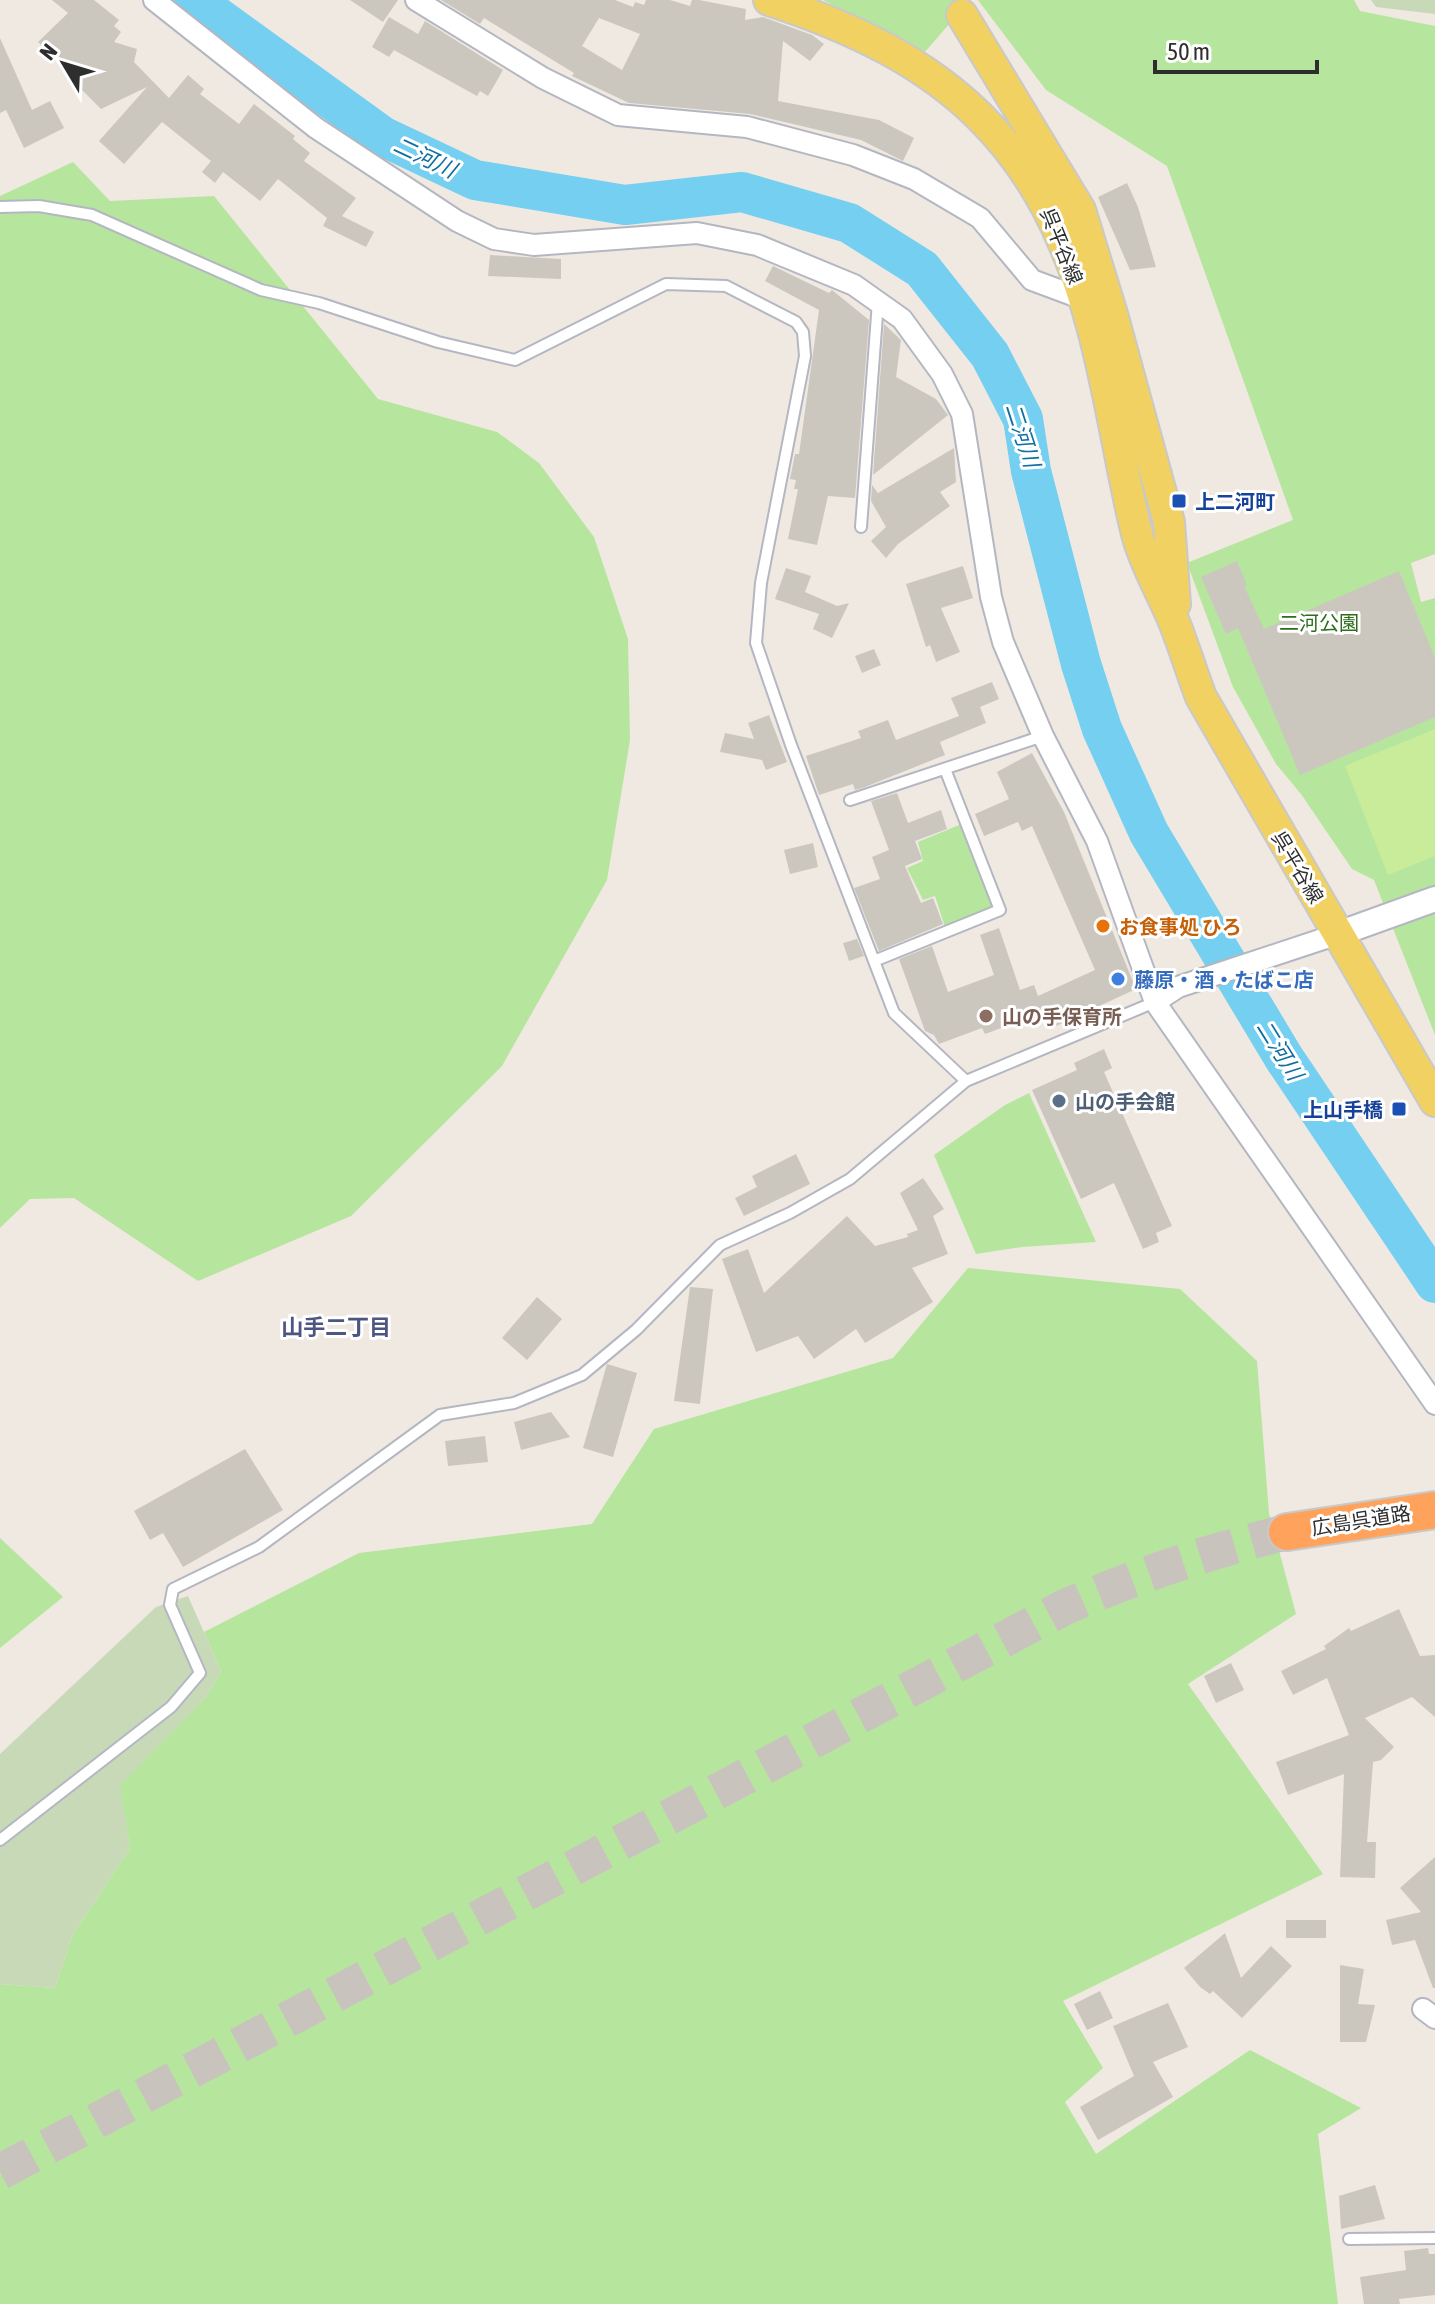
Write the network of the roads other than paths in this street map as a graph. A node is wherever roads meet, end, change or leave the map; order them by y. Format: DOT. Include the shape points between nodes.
graph roads {
  1 [pos="154,0"];
  2 [pos="416,0"];
  3 [pos="769,0"];
  4 [pos="962,15"];
  5 [pos="0,207"];
  6 [pos="1083,299"];
  7 [pos="878,302"];
  8 [pos="861,527"];
  9 [pos="1176,626"];
  10 [pos="1043,736"];
  11 [pos="945,769"];
  12 [pos="850,800"];
  13 [pos="1435,899"];
  14 [pos="1338,934"];
  15 [pos="874,961"];
  16 [pos="1155,1002"];
  17 [pos="966,1081"];
  18 [pos="1435,1101"];
  19 [pos="1435,1404"];
  20 [pos="1427,1510"];
  21 [pos="1287,1532"];
  22 [pos="0,1840"];
  23 [pos="1435,2238"];
  24 [pos="1349,2239"];
  1 -- 7 [label="street" via="316,128 457,221 494,239 534,245 697,233 757,245 854,285"];
  2 -- 6 [label="street" via="543,78 618,115 747,127 853,155 914,179 980,218 1032,280"];
  3 -- 6 [label="main road, 呉平谷線" via="807,12 928,70 973,108 1009,147 1056,221"];
  4 -- 9 [label="main road, 呉平谷線" via="1080,210 1169,522"];
  5 -- 15 [label="lane" via="39,206 92,215 261,290 515,360 666,284 726,286 796,322 803,332 805,356 761,583 756,643"];
  6 -- 9 [label="main road, 呉平谷線" via="1138,538"];
  7 -- 8 [label="lane"];
  7 -- 10 [label="street" via="902,319 942,374 962,414 991,597 1003,642"];
  9 -- 14 [label="main road, 呉平谷線" via="1201,697"];
  10 -- 11 [label="lane"];
  10 -- 16 [label="street" via="1097,841"];
  11 -- 12 [label="lane"];
  11 -- 15 [label="lane" via="1000,910"];
  13 -- 14 [label="street"];
  14 -- 16 [label="street" via="1178,987"];
  14 -- 18 [label="main road, 呉平谷線"];
  15 -- 17 [label="lane" via="894,1013"];
  16 -- 17 [label="lane"];
  16 -- 19 [label="street"];
  17 -- 22 [label="lane" via="850,1179 720,1245 636,1330 582,1375 514,1403 440,1415 259,1547 173,1589 170,1605 200,1673 171,1707"];
  20 -- 21 [label="highway, 広島呉道路"];
  23 -- 24 [label="lane"];
}
